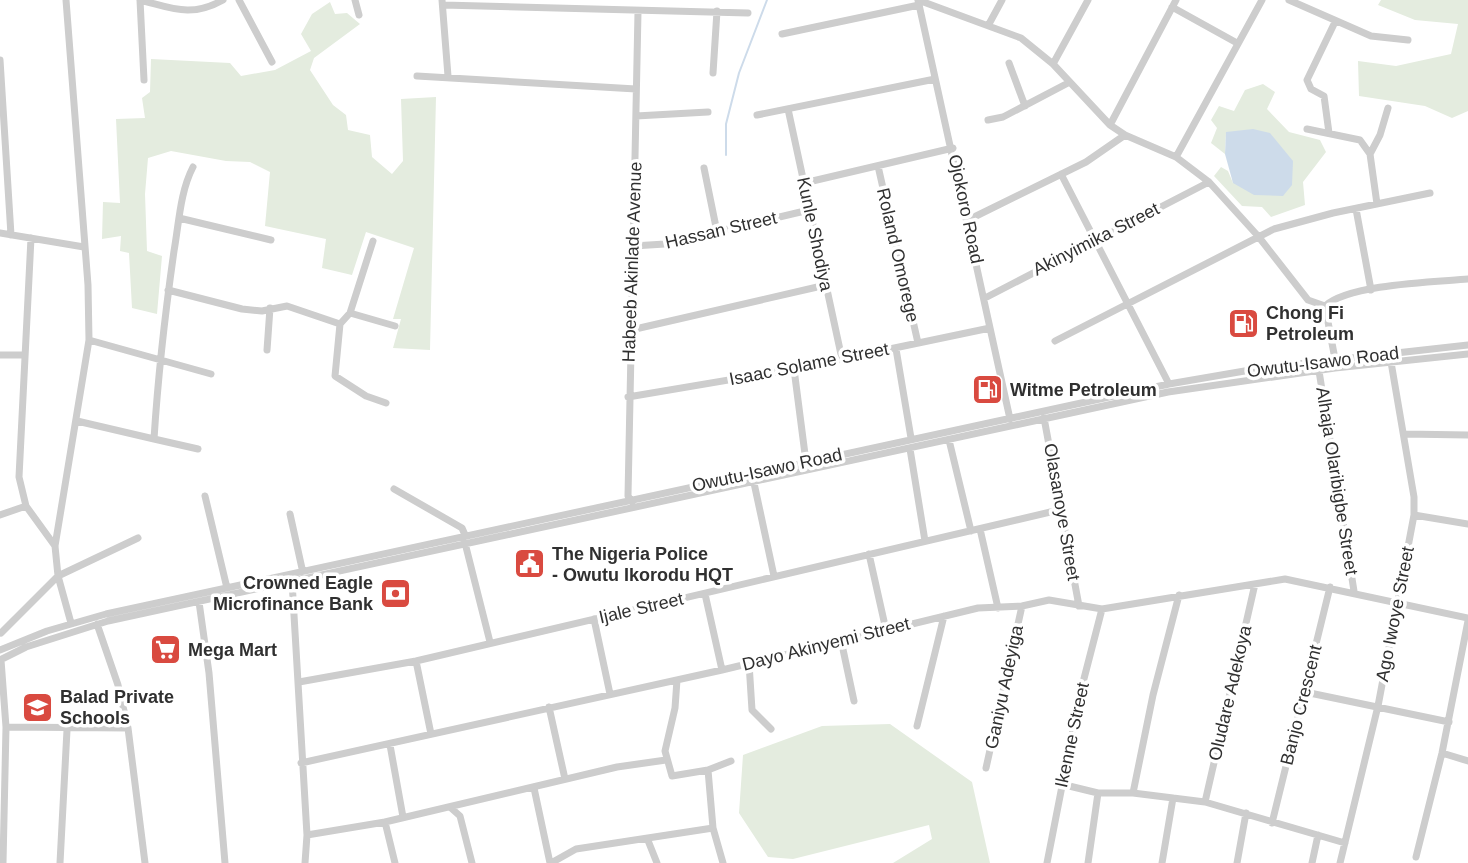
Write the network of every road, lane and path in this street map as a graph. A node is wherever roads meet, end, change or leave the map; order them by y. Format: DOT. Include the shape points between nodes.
graph roads {
  1 [pos="66,0"];
  2 [pos="140,0"];
  3 [pos="223,0"];
  4 [pos="239,0"];
  5 [pos="355,0"];
  6 [pos="596,0"];
  7 [pos="691,0"];
  8 [pos="1002,0"];
  9 [pos="1088,0"];
  10 [pos="1262,0"];
  11 [pos="1289,0"];
  12 [pos="918,1"];
  13 [pos="442,2"];
  14 [pos="516,2"];
  15 [pos="1174,3"];
  16 [pos="689,9"];
  17 [pos="595,10"];
  18 [pos="717,11"];
  19 [pos="638,12"];
  20 [pos="748,13"];
  21 [pos="359,15"];
  22 [pos="1335,22"];
  23 [pos="989,24"];
  24 [pos="782,34"];
  25 [pos="1408,40"];
  26 [pos="1237,43"];
  27 [pos="0,60"];
  28 [pos="272,62"];
  29 [pos="1009,63"];
  30 [pos="1053,64"];
  31 [pos="713,73"];
  32 [pos="417,76"];
  33 [pos="448,76"];
  34 [pos="935,79"];
  35 [pos="144,80"];
  36 [pos="1068,83"];
  37 [pos="636,89"];
  38 [pos="1025,106"];
  39 [pos="1388,108"];
  40 [pos="788,109"];
  41 [pos="708,112"];
  42 [pos="757,115"];
  43 [pos="636,116"];
  44 [pos="988,120"];
  45 [pos="1110,125"];
  46 [pos="1307,129"];
  47 [pos="1329,133"];
  48 [pos="1125,135"];
  49 [pos="953,148"];
  50 [pos="1370,154"];
  51 [pos="1176,157"];
  52 [pos="878,166"];
  53 [pos="193,167"];
  54 [pos="704,168"];
  55 [pos="1061,174"];
  56 [pos="1209,182"];
  57 [pos="804,183"];
  58 [pos="1430,193"];
  59 [pos="1377,204"];
  60 [pos="1356,209"];
  61 [pos="809,210"];
  62 [pos="179,218"];
  63 [pos="968,220"];
  64 [pos="717,232"];
  65 [pos="0,233"];
  66 [pos="12,234"];
  67 [pos="1258,236"];
  68 [pos="31,238"];
  69 [pos="1093,239"];
  70 [pos="271,240"];
  71 [pos="373,241"];
  72 [pos="633,246"];
  73 [pos="84,247"];
  74 [pos="1468,279"];
  75 [pos="826,285"];
  76 [pos="168,290"];
  77 [pos="1371,290"];
  78 [pos="985,298"];
  79 [pos="1129,305"];
  80 [pos="1325,306"];
  81 [pos="270,308"];
  82 [pos="350,313"];
  83 [pos="340,324"];
  84 [pos="395,326"];
  85 [pos="990,328"];
  86 [pos="631,330"];
  87 [pos="89,340"];
  88 [pos="1055,341"];
  89 [pos="918,343"];
  90 [pos="1468,345"];
  91 [pos="896,349"];
  92 [pos="267,350"];
  93 [pos="1468,354"];
  94 [pos="0,355"];
  95 [pos="23,355"];
  96 [pos="842,359"];
  97 [pos="1335,359"];
  98 [pos="159,361"];
  99 [pos="1391,362"];
  100 [pos="794,369"];
  101 [pos="1319,371"];
  102 [pos="211,374"];
  103 [pos="1168,384"];
  104 [pos="628,397"];
  105 [pos="386,403"];
  106 [pos="1044,418"];
  107 [pos="1010,419"];
  108 [pos="77,421"];
  109 [pos="1404,434"];
  110 [pos="1468,435"];
  111 [pos="911,438"];
  112 [pos="154,439"];
  113 [pos="949,440"];
  114 [pos="198,449"];
  115 [pos="910,449"];
  116 [pos="806,462"];
  117 [pos="754,483"];
  118 [pos="394,489"];
  119 [pos="205,496"];
  120 [pos="630,500"];
  121 [pos="26,506"];
  122 [pos="637,509"];
  123 [pos="1063,509"];
  124 [pos="290,514"];
  125 [pos="0,515"];
  126 [pos="1414,515"];
  127 [pos="1468,524"];
  128 [pos="980,529"];
  129 [pos="971,531"];
  130 [pos="138,538"];
  131 [pos="465,539"];
  132 [pos="925,541"];
  133 [pos="55,547"];
  134 [pos="869,554"];
  135 [pos="303,573"];
  136 [pos="58,576"];
  137 [pos="774,576"];
  138 [pos="292,582"];
  139 [pos="1255,584"];
  140 [pos="1330,587"];
  141 [pos="227,588"];
  142 [pos="1354,592"];
  143 [pos="705,593"];
  144 [pos="1179,595"];
  145 [pos="199,602"];
  146 [pos="1399,603"];
  147 [pos="1022,606"];
  148 [pos="1079,606"];
  149 [pos="998,608"];
  150 [pos="1102,609"];
  151 [pos="944,616"];
  152 [pos="594,620"];
  153 [pos="1468,620"];
  154 [pos="71,623"];
  155 [pos="97,624"];
  156 [pos="886,629"];
  157 [pos="0,632"];
  158 [pos="841,640"];
  159 [pos="490,642"];
  160 [pos="3,649"];
  161 [pos="0,660"];
  162 [pos="415,661"];
  163 [pos="750,663"];
  164 [pos="722,670"];
  165 [pos="677,680"];
  166 [pos="299,682"];
  167 [pos="1306,692"];
  168 [pos="610,694"];
  169 [pos="854,701"];
  170 [pos="1378,706"];
  171 [pos="549,707"];
  172 [pos="1449,722"];
  173 [pos="917,726"];
  174 [pos="6,727"];
  175 [pos="128,728"];
  176 [pos="771,729"];
  177 [pos="67,730"];
  178 [pos="431,734"];
  179 [pos="390,745"];
  180 [pos="1442,753"];
  181 [pos="666,760"];
  182 [pos="731,761"];
  183 [pos="1468,761"];
  184 [pos="302,763"];
  185 [pos="986,768"];
  186 [pos="708,770"];
  187 [pos="565,779"];
  188 [pos="1061,785"];
  189 [pos="534,788"];
  190 [pos="1098,793"];
  191 [pos="1133,793"];
  192 [pos="1173,798"];
  193 [pos="1205,802"];
  194 [pos="451,808"];
  195 [pos="1245,813"];
  196 [pos="403,817"];
  197 [pos="2,819"];
  198 [pos="385,822"];
  199 [pos="1272,823"];
  200 [pos="713,828"];
  201 [pos="307,835"];
  202 [pos="1318,835"];
  203 [pos="647,838"];
  204 [pos="1345,842"];
  205 [pos="1416,858"];
  206 [pos="3,863"];
  207 [pos="60,863"];
  208 [pos="145,863"];
  209 [pos="225,863"];
  210 [pos="305,863"];
  211 [pos="395,863"];
  212 [pos="472,863"];
  213 [pos="550,863"];
  214 [pos="657,863"];
  215 [pos="723,863"];
  216 [pos="1047,863"];
  217 [pos="1088,863"];
  218 [pos="1162,863"];
  219 [pos="1237,863"];
  220 [pos="1312,863"];
  221 [pos="1340,863"];
  1 -- 73 [label="street"];
  2 -- 3 [label="street" via="198,12"];
  2 -- 35 [label="street"];
  4 -- 28 [label="street"];
  5 -- 21 [label="street"];
  6 -- 17 [label="street"];
  7 -- 16 [label="street"];
  8 -- 23 [label="street"];
  9 -- 30 [label="street"];
  10 -- 26 [label="street"];
  11 -- 22 [label="street"];
  12 -- 23 [label="street"];
  12 -- 24 [label="street"];
  12 -- 34 [label="street, Ojokoro Road"];
  13 -- 14 [label="street"];
  13 -- 33 [label="street"];
  14 -- 17 [label="street"];
  15 -- 26 [label="street"];
  15 -- 45 [label="street"];
  16 -- 18 [label="street"];
  16 -- 19 [label="street"];
  17 -- 19 [label="street"];
  18 -- 20 [label="street"];
  18 -- 31 [label="street"];
  19 -- 37 [label="street, Habeeb Akinlade Avenue"];
  22 -- 25 [label="street" via="1371,36"];
  22 -- 47 [label="street" via="1307,80 1311,89 1324,96"];
  23 -- 30 [label="street" via="1021,38"];
  26 -- 51 [label="street"];
  27 -- 66 [label="street"];
  29 -- 38 [label="street"];
  30 -- 36 [label="street"];
  32 -- 33 [label="street"];
  33 -- 37 [label="street"];
  34 -- 40 [label="street"];
  34 -- 49 [label="street, Ojokoro Road"];
  36 -- 38 [label="street"];
  36 -- 45 [label="street"];
  37 -- 43 [label="street, Habeeb Akinlade Avenue"];
  38 -- 44 [label="street"];
  39 -- 50 [label="street"];
  40 -- 42 [label="street"];
  40 -- 57 [label="street, Kunle Shodiya"];
  41 -- 43 [label="street"];
  43 -- 72 [label="street, Habeeb Akinlade Avenue"];
  45 -- 48 [label="street"];
  46 -- 47 [label="street"];
  47 -- 50 [label="street" via="1360,140"];
  48 -- 51 [label="street"];
  48 -- 55 [label="street" via="1094,158"];
  49 -- 52 [label="street"];
  49 -- 63 [label="street, Ojokoro Road"];
  50 -- 59 [label="street"];
  51 -- 56 [label="street"];
  52 -- 57 [label="street"];
  52 -- 89 [label="street, Roland Omorege"];
  53 -- 62 [label="street"];
  54 -- 64 [label="street"];
  55 -- 63 [label="street"];
  55 -- 69 [label="street"];
  56 -- 67 [label="street"];
  56 -- 69 [label="street, Akinyimika Street"];
  57 -- 61 [label="street, Kunle Shodiya"];
  58 -- 59 [label="street"];
  59 -- 60 [label="street"];
  60 -- 67 [label="street" via="1292,223"];
  60 -- 77 [label="street"];
  61 -- 64 [label="street, Hassan Street"];
  61 -- 75 [label="street, Kunle Shodiya"];
  62 -- 70 [label="street"];
  62 -- 76 [label="street"];
  63 -- 78 [label="street, Ojokoro Road"];
  64 -- 72 [label="street, Hassan Street"];
  65 -- 66 [label="street"];
  66 -- 68 [label="street"];
  67 -- 79 [label="street"];
  67 -- 80 [label="street" via="1308,300"];
  68 -- 73 [label="street"];
  68 -- 95 [label="street"];
  69 -- 78 [label="street, Akinyimika Street"];
  69 -- 79 [label="street"];
  71 -- 82 [label="street"];
  72 -- 86 [label="street, Habeeb Akinlade Avenue"];
  73 -- 87 [label="street"];
  74 -- 77 [label="street"];
  75 -- 86 [label="street"];
  75 -- 96 [label="street, Kunle Shodiya"];
  76 -- 81 [label="street" via="242,309"];
  76 -- 98 [label="street"];
  77 -- 80 [label="street" via="1337,297"];
  78 -- 85 [label="street, Ojokoro Road"];
  79 -- 88 [label="street"];
  79 -- 103 [label="street"];
  80 -- 97 [label="street"];
  81 -- 83 [label="street" via="287,306"];
  81 -- 92 [label="street"];
  82 -- 83 [label="street"];
  82 -- 84 [label="street"];
  83 -- 105 [label="street" via="336,379"];
  85 -- 89 [label="street, Isaac Solame Street"];
  85 -- 107 [label="street, Ojokoro Road"];
  86 -- 104 [label="street, Habeeb Akinlade Avenue"];
  87 -- 98 [label="street"];
  87 -- 108 [label="street"];
  89 -- 91 [label="street, Isaac Solame Street"];
  90 -- 97 [label="street, Owutu-Isawo Road"];
  91 -- 96 [label="street, Isaac Solame Street"];
  91 -- 111 [label="street"];
  93 -- 99 [label="street, Owutu-Isawo Road"];
  94 -- 95 [label="street"];
  95 -- 121 [label="street" via="19,463"];
  96 -- 100 [label="street, Isaac Solame Street"];
  97 -- 103 [label="street, Owutu-Isawo Road"];
  98 -- 102 [label="street"];
  98 -- 112 [label="street"];
  99 -- 101 [label="street, Owutu-Isawo Road"];
  99 -- 109 [label="street, Ago Iwoye Street"];
  100 -- 104 [label="street, Isaac Solame Street"];
  100 -- 116 [label="street"];
  101 -- 106 [label="street, Owutu-Isawo Road" via="1168,392"];
  101 -- 142 [label="street, Alhaja Olaribigbe Street"];
  103 -- 107 [label="street, Owutu-Isawo Road"];
  104 -- 120 [label="street, Habeeb Akinlade Avenue"];
  106 -- 113 [label="street, Owutu-Isawo Road"];
  106 -- 123 [label="street, Olasanoye Street"];
  107 -- 111 [label="street, Owutu-Isawo Road"];
  108 -- 112 [label="street"];
  108 -- 133 [label="street"];
  109 -- 110 [label="street"];
  109 -- 126 [label="street, Ago Iwoye Street"];
  111 -- 116 [label="street, Owutu-Isawo Road"];
  112 -- 114 [label="street"];
  113 -- 115 [label="street, Owutu-Isawo Road"];
  113 -- 129 [label="street"];
  115 -- 117 [label="street, Owutu-Isawo Road"];
  115 -- 132 [label="street"];
  116 -- 120 [label="street, Owutu-Isawo Road"];
  117 -- 122 [label="street, Owutu-Isawo Road"];
  117 -- 137 [label="street"];
  118 -- 131 [label="street" via="462,528"];
  119 -- 141 [label="street"];
  120 -- 122 [label="street"];
  120 -- 131 [label="street, Owutu-Isawo Road"];
  121 -- 125 [label="street"];
  121 -- 133 [label="street"];
  122 -- 131 [label="street, Owutu-Isawo Road"];
  123 -- 128 [label="street, Ijale Street"];
  123 -- 148 [label="street, Olasanoye Street"];
  124 -- 135 [label="street"];
  126 -- 127 [label="street"];
  126 -- 146 [label="street, Ago Iwoye Street"];
  128 -- 129 [label="street, Ijale Street"];
  128 -- 149 [label="street"];
  129 -- 132 [label="street, Ijale Street"];
  130 -- 136 [label="street"];
  131 -- 135 [label="street, Owutu-Isawo Road"];
  131 -- 138 [label="street, Owutu-Isawo Road"];
  131 -- 159 [label="street"];
  132 -- 134 [label="street, Ijale Street"];
  133 -- 136 [label="street"];
  134 -- 137 [label="street, Ijale Street"];
  134 -- 156 [label="street"];
  135 -- 141 [label="street, Owutu-Isawo Road"];
  136 -- 154 [label="street"];
  136 -- 157 [label="street"];
  137 -- 143 [label="street, Ijale Street"];
  138 -- 145 [label="street, Owutu-Isawo Road"];
  138 -- 166 [label="street"];
  139 -- 140 [label="street, Dayo Akinyemi Street" via="1285,579"];
  139 -- 144 [label="street, Dayo Akinyemi Street"];
  139 -- 193 [label="street, Oludare Adekoya"];
  140 -- 142 [label="street, Dayo Akinyemi Street"];
  140 -- 167 [label="street, Banjo Crescent"];
  141 -- 154 [label="street, Owutu-Isawo Road"];
  142 -- 146 [label="street, Dayo Akinyemi Street"];
  143 -- 152 [label="street, Ijale Street"];
  143 -- 164 [label="street"];
  144 -- 150 [label="street, Dayo Akinyemi Street"];
  144 -- 191 [label="street"];
  145 -- 155 [label="street, Owutu-Isawo Road"];
  145 -- 209 [label="street"];
  146 -- 153 [label="street, Dayo Akinyemi Street"];
  146 -- 170 [label="street, Ago Iwoye Street"];
  147 -- 148 [label="street, Dayo Akinyemi Street" via="1049,600"];
  147 -- 149 [label="street, Dayo Akinyemi Street"];
  147 -- 185 [label="street, Ganiyu Adeyiga"];
  148 -- 150 [label="street, Dayo Akinyemi Street"];
  149 -- 151 [label="street, Dayo Akinyemi Street"];
  150 -- 188 [label="street, Ikenne Street"];
  151 -- 156 [label="street, Dayo Akinyemi Street"];
  151 -- 173 [label="street"];
  152 -- 159 [label="street, Ijale Street"];
  152 -- 168 [label="street"];
  153 -- 172 [label="street"];
  154 -- 160 [label="street, Owutu-Isawo Road"];
  155 -- 161 [label="street, Owutu-Isawo Road"];
  155 -- 175 [label="street"];
  156 -- 158 [label="street, Dayo Akinyemi Street"];
  157 -- 160 [label="street"];
  158 -- 163 [label="street, Dayo Akinyemi Street"];
  158 -- 169 [label="street"];
  159 -- 162 [label="street, Ijale Street"];
  161 -- 174 [label="street"];
  162 -- 166 [label="street, Ijale Street"];
  162 -- 178 [label="street"];
  163 -- 164 [label="street, Dayo Akinyemi Street"];
  163 -- 176 [label="street" via="752,710"];
  164 -- 165 [label="street, Dayo Akinyemi Street"];
  165 -- 168 [label="street, Dayo Akinyemi Street"];
  165 -- 181 [label="street"];
  166 -- 184 [label="street"];
  167 -- 170 [label="street"];
  167 -- 199 [label="street, Banjo Crescent"];
  168 -- 171 [label="street, Dayo Akinyemi Street"];
  170 -- 172 [label="street"];
  170 -- 204 [label="street, Ago Iwoye Street"];
  171 -- 178 [label="street, Dayo Akinyemi Street"];
  171 -- 187 [label="street"];
  172 -- 180 [label="street"];
  174 -- 177 [label="street"];
  174 -- 197 [label="street"];
  175 -- 177 [label="street"];
  175 -- 208 [label="street"];
  177 -- 207 [label="street"];
  178 -- 179 [label="street, Dayo Akinyemi Street"];
  179 -- 184 [label="street, Dayo Akinyemi Street"];
  179 -- 196 [label="street"];
  180 -- 183 [label="street"];
  180 -- 205 [label="street"];
  181 -- 186 [label="street" via="672,776"];
  181 -- 187 [label="street"];
  182 -- 186 [label="street"];
  184 -- 201 [label="street"];
  186 -- 200 [label="street"];
  187 -- 189 [label="street"];
  188 -- 190 [label="street"];
  188 -- 216 [label="street, Ikenne Street"];
  189 -- 194 [label="street"];
  189 -- 213 [label="street"];
  190 -- 191 [label="street"];
  190 -- 217 [label="street"];
  191 -- 192 [label="street"];
  192 -- 193 [label="street"];
  192 -- 218 [label="street"];
  193 -- 195 [label="street"];
  194 -- 196 [label="street"];
  194 -- 212 [label="street" via="460,816"];
  195 -- 199 [label="street"];
  195 -- 219 [label="street"];
  196 -- 198 [label="street"];
  197 -- 206 [label="street"];
  198 -- 201 [label="street"];
  198 -- 211 [label="street"];
  199 -- 202 [label="street"];
  200 -- 203 [label="street"];
  200 -- 215 [label="street"];
  201 -- 210 [label="street"];
  202 -- 204 [label="street"];
  202 -- 220 [label="street"];
  203 -- 213 [label="street" via="576,849"];
  203 -- 214 [label="street"];
  204 -- 221 [label="street, Ago Iwoye Street"];
}
